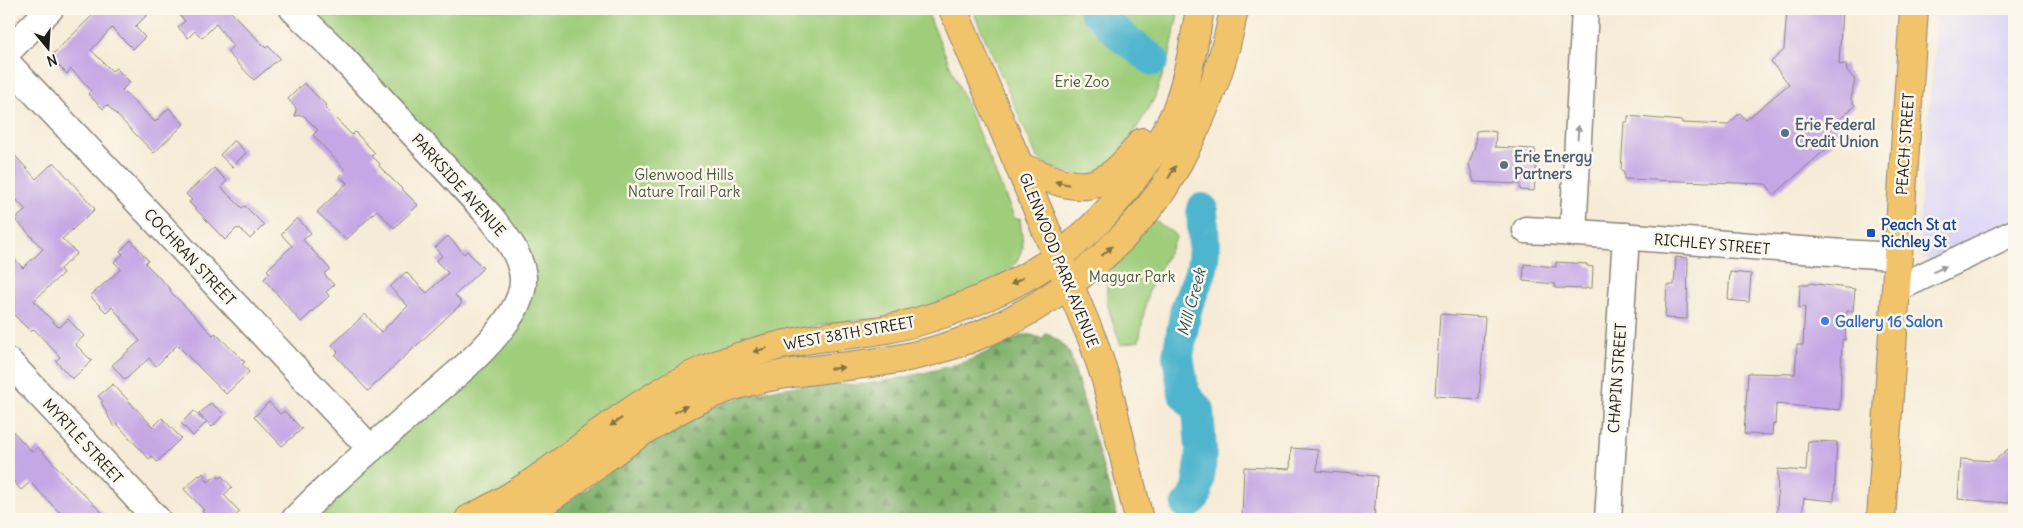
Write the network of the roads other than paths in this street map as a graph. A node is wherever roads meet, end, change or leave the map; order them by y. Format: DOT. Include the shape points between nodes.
graph roads {
  1 [pos="50,9"];
  2 [pos="293,9"];
  3 [pos="953,9"];
  4 [pos="1200,9"];
  5 [pos="1234,9"];
  6 [pos="1585,9"];
  7 [pos="1914,9"];
  8 [pos="9,50"];
  9 [pos="9,65"];
  10 [pos="1021,167"];
  11 [pos="1114,186"];
  12 [pos="1526,230"];
  13 [pos="1573,233"];
  14 [pos="2014,233"];
  15 [pos="1626,236"];
  16 [pos="1059,256"];
  17 [pos="1898,256"];
  18 [pos="1070,283"];
  19 [pos="1896,289"];
  20 [pos="9,362"];
  21 [pos="371,449"];
  22 [pos="157,519"];
  23 [pos="295,519"];
  24 [pos="469,519"];
  25 [pos="518,519"];
  26 [pos="1139,519"];
  27 [pos="1608,519"];
  28 [pos="1881,519"];
  1 -- 8 [label="street"];
  2 -- 21 [label="street, PARKSIDE AVENUE" via="489,215 511,244 523,278 519,300 503,327 457,374"];
  3 -- 10 [label="main road, GLENWOOD PARK AVENUE"];
  4 -- 11 [label="main road, WEST 38TH STREET" via="1176,112 1150,155"];
  18 -- 5 [label="main road, WEST 38TH STREET, one-way" via="1131,229 1162,191 1198,126 1214,88"];
  13 -- 6 [label="street, one-way"];
  7 -- 17 [label="main road, PEACH STREET"];
  9 -- 21 [label="street, COCHRAN STREET"];
  11 -- 10 [label="main road, one-way" via="1076,186 1056,182"];
  10 -- 16 [label="main road, GLENWOOD PARK AVENUE"];
  11 -- 16 [label="main road, WEST 38TH STREET" via="1086,233"];
  12 -- 13 [label="street, RICHLEY STREET"];
  13 -- 15 [label="street, RICHLEY STREET"];
  19 -- 14 [label="street, one-way"];
  15 -- 17 [label="street, RICHLEY STREET"];
  15 -- 27 [label="street, CHAPIN STREET"];
  16 -- 18 [label="main road, GLENWOOD PARK AVENUE"];
  16 -- 24 [label="main road, WEST 38TH STREET, one-way" via="1016,282 942,314 887,329 779,345 704,370 636,408 518,493"];
  17 -- 19 [label="main road, PEACH STREET"];
  25 -- 18 [label="main road, WEST 38TH STREET, one-way" via="643,432 724,389 786,372 884,362 956,344 1022,315"];
  18 -- 26 [label="main road, GLENWOOD PARK AVENUE" via="1106,380"];
  19 -- 28 [label="main road, PEACH STREET"];
  20 -- 22 [label="street, MYRTLE STREET"];
  21 -- 23 [label="street, PARKSIDE AVENUE"];
}
